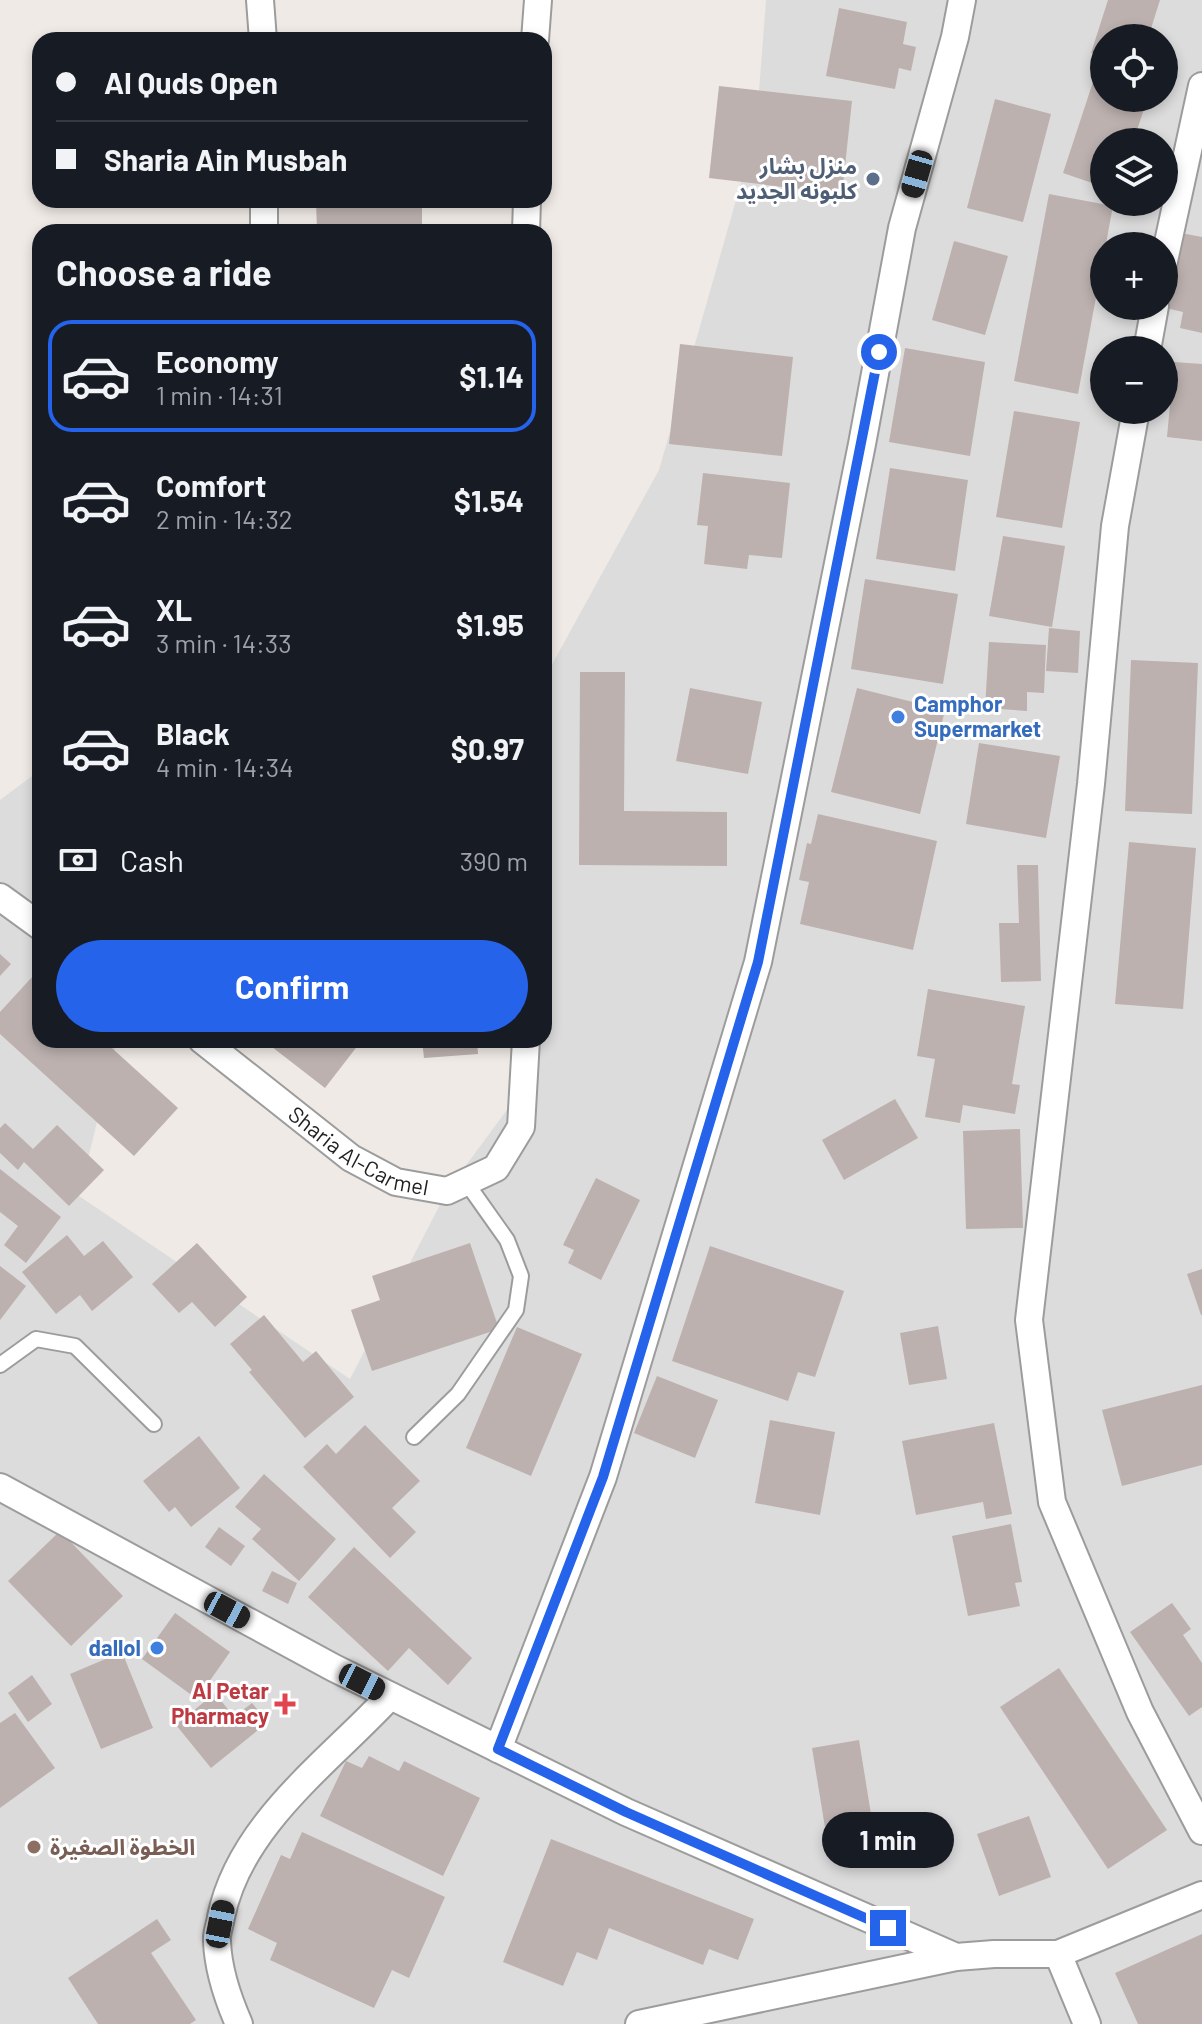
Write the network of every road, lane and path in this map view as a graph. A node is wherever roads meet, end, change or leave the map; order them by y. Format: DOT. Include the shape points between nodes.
graph roads {
  1 [pos="260,0"];
  2 [pos="538,0"];
  3 [pos="962,0"];
  4 [pos="262,32"];
  5 [pos="536,32"];
  6 [pos="1202,86"];
  7 [pos="1170,232"];
  8 [pos="1133,424"];
  9 [pos="0,897"];
  10 [pos="32,920"];
  11 [pos="212,1048"];
  12 [pos="526,1048"];
  13 [pos="466,1182"];
  14 [pos="0,1365"];
  15 [pos="154,1424"];
  16 [pos="414,1437"];
  17 [pos="0,1487"];
  18 [pos="390,1696"];
  19 [pos="498,1749"];
  20 [pos="1202,1831"];
  21 [pos="1202,1895"];
  22 [pos="1058,1954"];
  23 [pos="956,1957"];
  24 [pos="239,2024"];
  25 [pos="639,2024"];
  26 [pos="1087,2024"];
  1 -- 4 [label="street"];
  2 -- 5 [label="street"];
  3 -- 19 [label="street" via="902,228 758,962 603,1477"];
  6 -- 7 [label="street"];
  8 -- 20 [label="street" via="1115,526 1029,1320 1052,1502 1140,1712"];
  9 -- 10 [label="street"];
  11 -- 13 [label="street, Sharia Al-Carmel" via="351,1158 396,1182 447,1191"];
  12 -- 13 [label="street, Sharia Al-Carmel" via="521,1127 496,1168"];
  13 -- 16 [label="lane" via="507,1240 521,1276 516,1310 458,1394"];
  14 -- 15 [label="lane" via="36,1339 75,1346"];
  17 -- 18 [label="street"];
  18 -- 19 [label="street"];
  18 -- 24 [label="street" via="255,1839 226,1893 216,1940 227,1996"];
  19 -- 23 [label="street" via="626,1812"];
  21 -- 22 [label="street"];
  22 -- 23 [label="street"];
  22 -- 26 [label="street"];
  23 -- 25 [label="street"];
}
